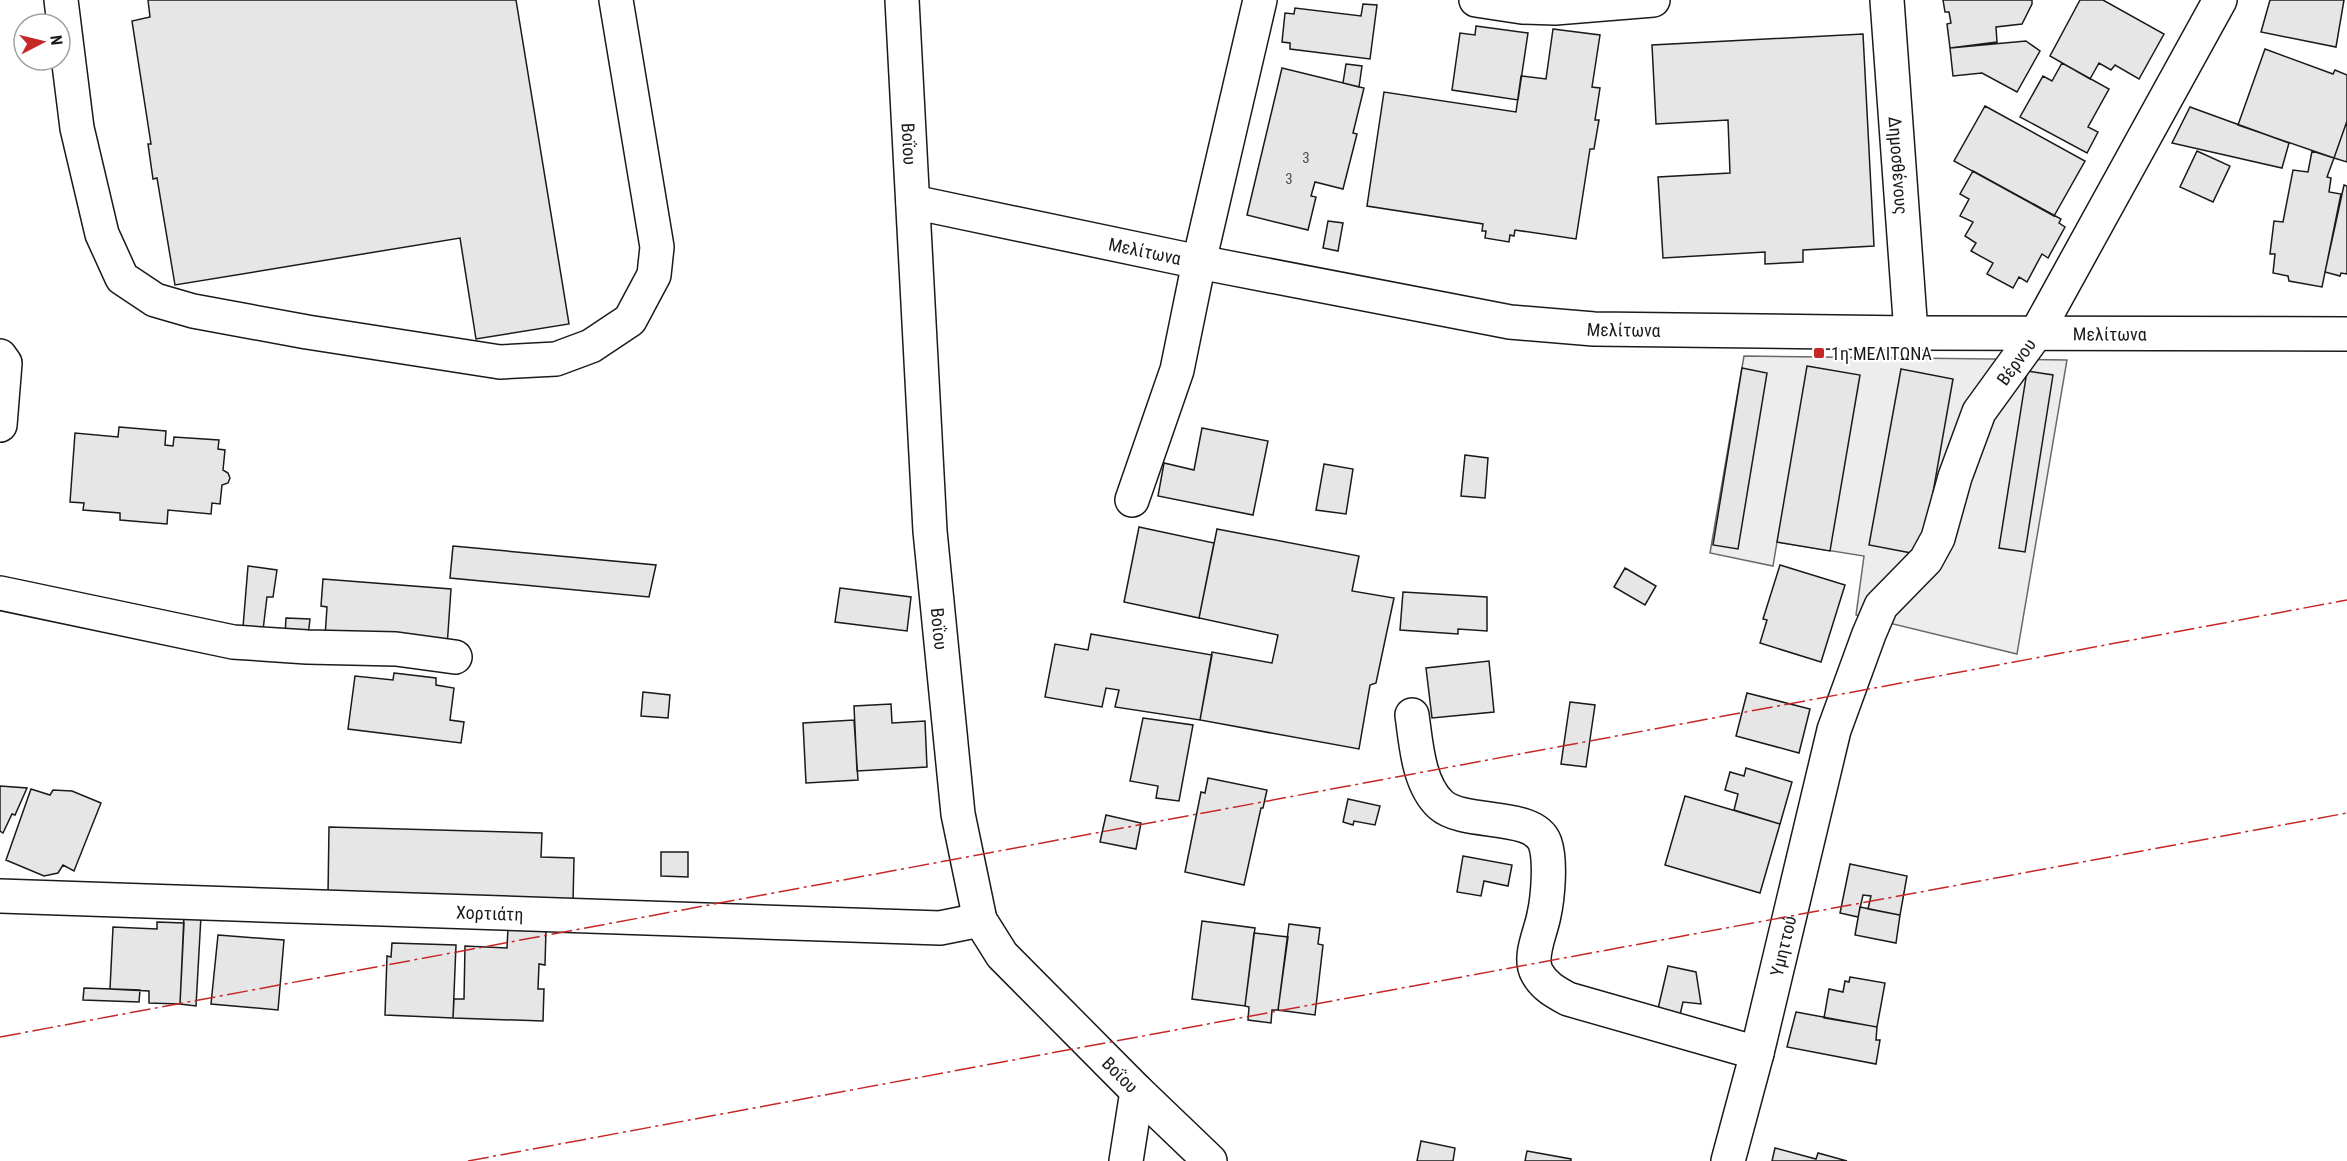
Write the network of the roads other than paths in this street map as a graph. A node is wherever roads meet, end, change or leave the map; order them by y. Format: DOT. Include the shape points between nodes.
graph roads {
  1 [pos="61,0"];
  2 [pos="616,0"];
  3 [pos="902,0"];
  4 [pos="1260,0"];
  5 [pos="1476,0"];
  6 [pos="1653,0"];
  7 [pos="1887,0"];
  8 [pos="2220,0"];
  9 [pos="1522,4"];
  10 [pos="913,202"];
  11 [pos="1199,262"];
  12 [pos="2037,332"];
  13 [pos="1911,333"];
  14 [pos="2347,334"];
  15 [pos="1,373"];
  16 [pos="0,425"];
  17 [pos="1132,500"];
  18 [pos="0,593"];
  19 [pos="455,657"];
  20 [pos="1412,715"];
  21 [pos="1834,730"];
  22 [pos="0,896"];
  23 [pos="980,920"];
  24 [pos="1757,1053"];
  25 [pos="1137,1091"];
  26 [pos="1126,1161"];
  27 [pos="1210,1161"];
  28 [pos="1728,1161"];
  1 -- 2 [label="street" via="77,128 102,234 122,278 155,300 193,311 500,362 556,359 591,346 630,320 654,274 657,247"];
  3 -- 10 [label="street, Βοΐου"];
  4 -- 11 [label="street"];
  5 -- 9 [label="street"];
  6 -- 9 [label="street" via="1555,8"];
  7 -- 13 [label="street, Δημοσθένους"];
  8 -- 12 [label="street, Βέρνου"];
  10 -- 11 [label="street, Μελίτωνα"];
  10 -- 23 [label="street, Βοΐου" via="930,531 958,814"];
  11 -- 13 [label="street, Μελίτωνα" via="1510,322 1594,329"];
  11 -- 17 [label="street" via="1177,370"];
  12 -- 13 [label="street, Μελίτωνα"];
  12 -- 14 [label="street, Μελίτωνα"];
  12 -- 21 [label="street, Βέρνου" via="1979,412 1938,538 1926,560 1881,606"];
  15 -- 16 [label="street"];
  18 -- 19 [label="street" via="233,642 396,649"];
  20 -- 24 [label="street" via="1428,788 1442,806 1534,829 1544,840 1548,857 1545,914 1535,951 1535,971 1550,989 1568,999"];
  21 -- 24 [label="street, Υμηττού"];
  22 -- 23 [label="street, Χορτιάτη" via="940,928"];
  23 -- 25 [label="street, Βοΐου" via="1002,955"];
  24 -- 28 [label="street, Υμηττού"];
  25 -- 26 [label="street"];
  25 -- 27 [label="street, Βοΐου"];
}
